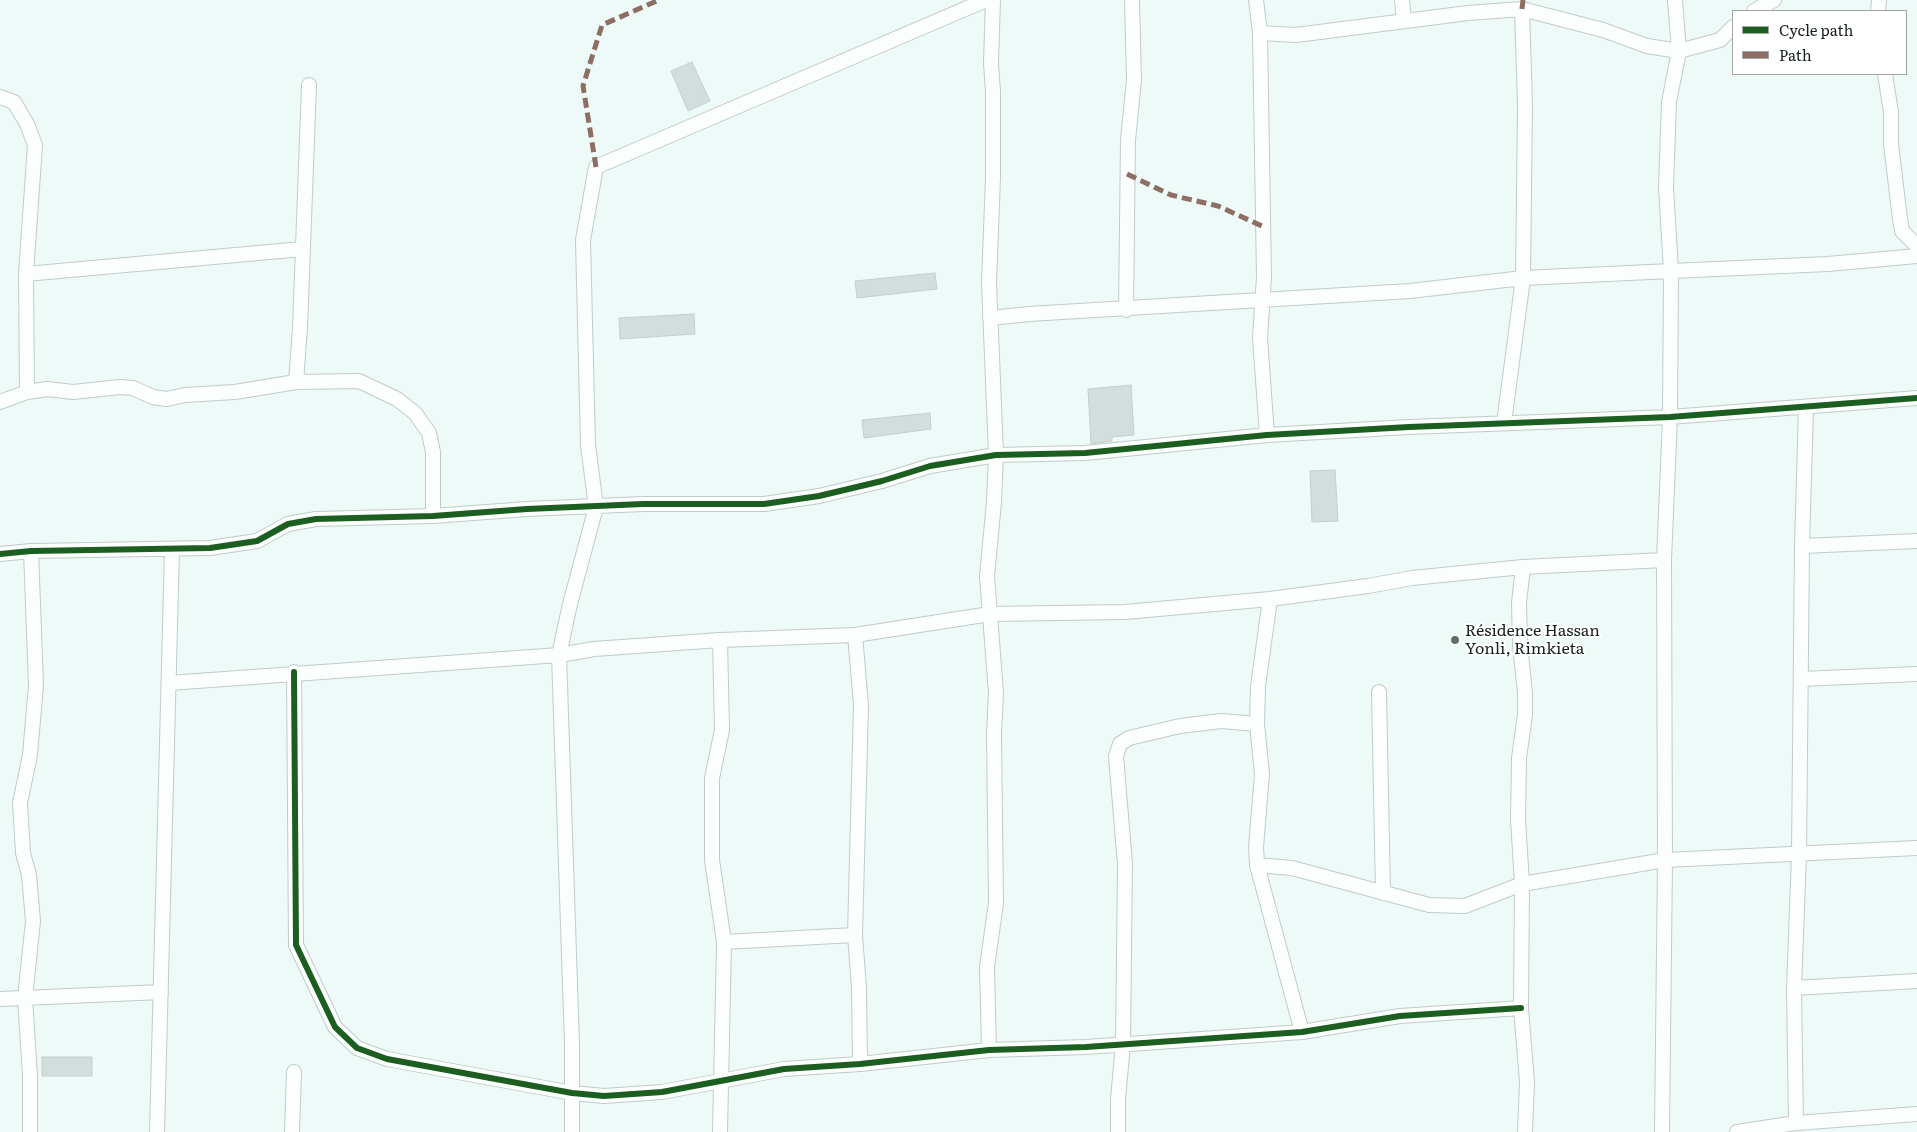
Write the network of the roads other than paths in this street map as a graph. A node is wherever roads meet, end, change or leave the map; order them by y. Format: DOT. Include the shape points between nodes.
graph roads {
  1 [pos="986,0"];
  2 [pos="993,0"];
  3 [pos="1132,0"];
  4 [pos="1256,0"];
  5 [pos="1402,0"];
  6 [pos="1675,0"];
  7 [pos="1774,0"];
  8 [pos="1522,9"];
  9 [pos="1756,10"];
  10 [pos="1404,20"];
  11 [pos="1732,28"];
  12 [pos="1260,33"];
  13 [pos="1679,51"];
  14 [pos="1885,75"];
  15 [pos="309,85"];
  16 [pos="0,98"];
  17 [pos="1917,246"];
  18 [pos="302,249"];
  19 [pos="1917,256"];
  20 [pos="1671,271"];
  21 [pos="26,274"];
  22 [pos="1523,278"];
  23 [pos="1264,301"];
  24 [pos="1126,310"];
  25 [pos="990,318"];
  26 [pos="296,382"];
  27 [pos="27,392"];
  28 [pos="1917,398"];
  29 [pos="0,402"];
  30 [pos="1806,407"];
  31 [pos="1670,418"];
  32 [pos="1504,423"];
  33 [pos="1266,435"];
  34 [pos="996,455"];
  35 [pos="596,507"];
  36 [pos="433,516"];
  37 [pos="1917,541"];
  38 [pos="1802,546"];
  39 [pos="172,549"];
  40 [pos="31,551"];
  41 [pos="0,554"];
  42 [pos="1664,560"];
  43 [pos="1523,567"];
  44 [pos="1270,599"];
  45 [pos="990,614"];
  46 [pos="855,636"];
  47 [pos="720,640"];
  48 [pos="559,654"];
  49 [pos="294,672"];
  50 [pos="1917,674"];
  51 [pos="1801,679"];
  52 [pos="169,682"];
  53 [pos="1379,692"];
  54 [pos="1257,724"];
  55 [pos="1917,848"];
  56 [pos="1799,855"];
  57 [pos="1665,860"];
  58 [pos="1257,865"];
  59 [pos="1522,884"];
  60 [pos="1383,893"];
  61 [pos="855,935"];
  62 [pos="724,942"];
  63 [pos="1917,981"];
  64 [pos="1794,988"];
  65 [pos="161,992"];
  66 [pos="25,998"];
  67 [pos="0,999"];
  68 [pos="1522,1008"];
  69 [pos="1302,1032"];
  70 [pos="1123,1044"];
  71 [pos="989,1050"];
  72 [pos="860,1064"];
  73 [pos="294,1072"];
  74 [pos="720,1081"];
  75 [pos="572,1093"];
  76 [pos="1917,1114"];
  77 [pos="1796,1123"];
  78 [pos="30,1132"];
  79 [pos="157,1132"];
  80 [pos="292,1132"];
  81 [pos="572,1132"];
  82 [pos="720,1132"];
  83 [pos="1118,1132"];
  84 [pos="1526,1132"];
  85 [pos="1662,1132"];
  86 [pos="1737,1132"];
  1 -- 35 [label="street" via="596,167 583,240 588,445"];
  2 -- 25 [label="street"];
  3 -- 24 [label="street" via="1134,80 1128,140"];
  4 -- 12 [label="street"];
  5 -- 10 [label="street"];
  6 -- 13 [label="street"];
  7 -- 9 [label="street"];
  8 -- 10 [label="street"];
  8 -- 13 [label="street" via="1603,30 1647,46"];
  8 -- 22 [label="street" via="1525,105"];
  10 -- 12 [label="street" via="1296,34"];
  11 -- 13 [label="street" via="1720,40"];
  12 -- 23 [label="street"];
  13 -- 20 [label="street" via="1669,102 1666,188"];
  14 -- 17 [label="street" via="1902,231"];
  15 -- 18 [label="street"];
  16 -- 21 [label="street" via="14,102 35,145"];
  18 -- 21 [label="street"];
  18 -- 26 [label="street"];
  19 -- 20 [label="street" via="1828,264"];
  20 -- 22 [label="street"];
  20 -- 31 [label="street"];
  21 -- 27 [label="street"];
  22 -- 23 [label="street" via="1410,291"];
  22 -- 32 [label="street"];
  23 -- 24 [label="street"];
  23 -- 33 [label="street" via="1260,338"];
  24 -- 25 [label="street"];
  25 -- 34 [label="street"];
  26 -- 27 [label="street" via="167,399 120,387"];
  26 -- 36 [label="street" via="359,381 397,399 415,413 429,433 433,452"];
  27 -- 29 [label="street"];
  28 -- 30 [label="street"];
  30 -- 31 [label="street"];
  30 -- 38 [label="street"];
  31 -- 32 [label="street"];
  31 -- 42 [label="street"];
  32 -- 33 [label="street"];
  33 -- 34 [label="street" via="1085,453"];
  34 -- 35 [label="street" via="930,466 819,496 764,504"];
  34 -- 45 [label="street" via="987,576"];
  35 -- 36 [label="street"];
  35 -- 48 [label="street"];
  36 -- 39 [label="street" via="316,519 288,524 257,541 210,548"];
  37 -- 38 [label="street"];
  38 -- 51 [label="street"];
  39 -- 40 [label="street"];
  39 -- 52 [label="street"];
  40 -- 41 [label="street"];
  40 -- 66 [label="street" via="36,684 30,755 20,803 22,853 29,874 33,921"];
  42 -- 43 [label="street"];
  42 -- 57 [label="street"];
  43 -- 44 [label="street" via="1412,578"];
  43 -- 59 [label="street" via="1519,603 1525,715 1519,758 1518,819"];
  44 -- 45 [label="street" via="1125,612"];
  44 -- 54 [label="street" via="1258,686"];
  45 -- 46 [label="street"];
  45 -- 71 [label="street" via="996,693 996,903 988,967"];
  46 -- 47 [label="street"];
  46 -- 61 [label="street" via="862,705"];
  47 -- 48 [label="street"];
  47 -- 62 [label="street" via="722,730 712,778 712,860"];
  48 -- 49 [label="street"];
  48 -- 75 [label="street"];
  49 -- 52 [label="street"];
  49 -- 75 [label="street" via="296,945 335,1027 357,1048 388,1060"];
  50 -- 51 [label="street"];
  51 -- 56 [label="street"];
  52 -- 65 [label="street"];
  53 -- 60 [label="street"];
  54 -- 58 [label="street" via="1262,774"];
  54 -- 70 [label="street" via="1221,721 1180,726 1128,738 1120,744 1116,756 1125,864"];
  55 -- 56 [label="street"];
  56 -- 57 [label="street"];
  56 -- 64 [label="street"];
  57 -- 59 [label="street"];
  57 -- 85 [label="street"];
  58 -- 60 [label="street" via="1292,868"];
  58 -- 69 [label="street"];
  59 -- 60 [label="street" via="1465,906 1429,904"];
  59 -- 68 [label="street"];
  61 -- 62 [label="street"];
  61 -- 72 [label="street"];
  62 -- 74 [label="street"];
  63 -- 64 [label="street"];
  64 -- 77 [label="street"];
  65 -- 66 [label="street"];
  65 -- 79 [label="street"];
  66 -- 67 [label="street"];
  66 -- 78 [label="street"];
  68 -- 69 [label="street" via="1400,1016"];
  68 -- 84 [label="street"];
  69 -- 70 [label="street"];
  70 -- 71 [label="street"];
  70 -- 83 [label="street"];
  71 -- 72 [label="street"];
  72 -- 74 [label="street" via="784,1070"];
  73 -- 80 [label="street"];
  74 -- 75 [label="street" via="662,1092 604,1096"];
  74 -- 82 [label="street"];
  75 -- 81 [label="street"];
  76 -- 77 [label="street"];
  77 -- 86 [label="street"];
}
